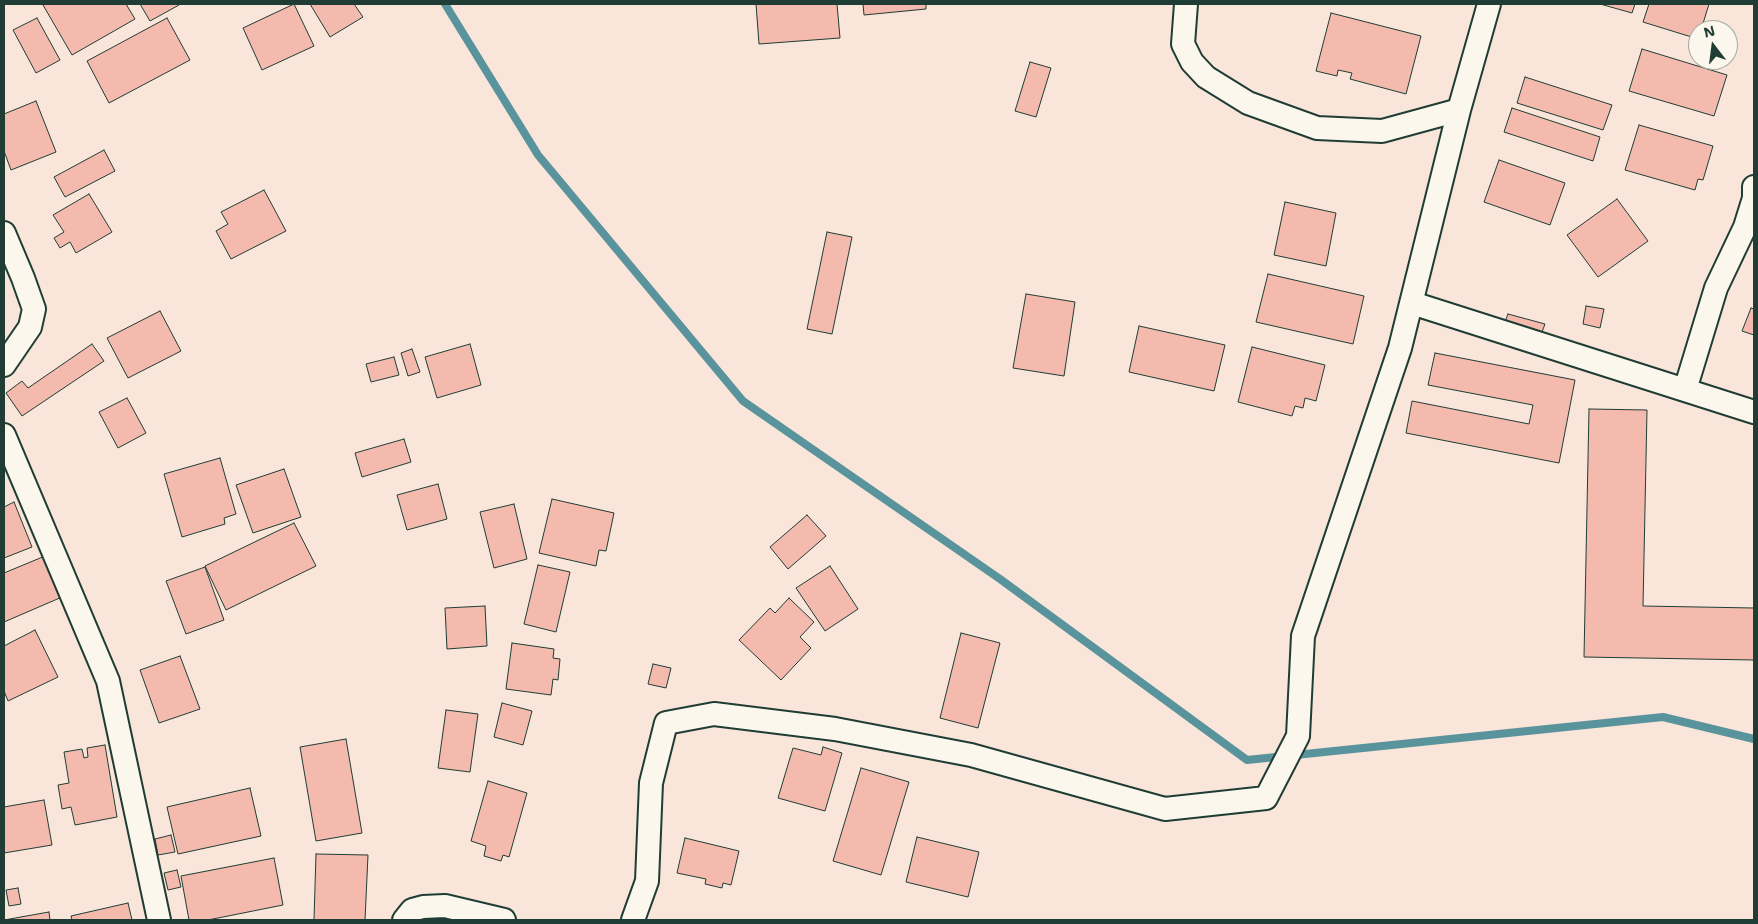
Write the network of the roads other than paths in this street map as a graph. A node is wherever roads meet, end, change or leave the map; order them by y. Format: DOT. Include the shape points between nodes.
graph roads {
  1 [pos="1186,4"];
  2 [pos="1489,4"];
  3 [pos="1459,110"];
  4 [pos="1754,187"];
  5 [pos="4,233"];
  6 [pos="1412,303"];
  7 [pos="4,365"];
  8 [pos="1685,390"];
  9 [pos="1754,412"];
  10 [pos="4,435"];
  11 [pos="159,920"];
  12 [pos="404,920"];
  13 [pos="504,920"];
  14 [pos="632,920"];
  1 -- 3 [label="street" via="1183,44 1192,62 1206,77 1248,103 1316,128 1382,131"];
  2 -- 3 [label="street"];
  3 -- 6 [label="street"];
  4 -- 8 [label="street" via="1754,198 1716,288"];
  5 -- 7 [label="street" via="34,309 30,327"];
  6 -- 8 [label="street"];
  6 -- 14 [label="street" via="1400,348 1303,636 1298,736 1266,798 1165,808 971,756 835,729 714,714 666,722 651,783 647,881"];
  8 -- 9 [label="street"];
  10 -- 11 [label="street" via="108,681"];
  12 -- 13 [label="street" via="412,910 445,906"];
}
